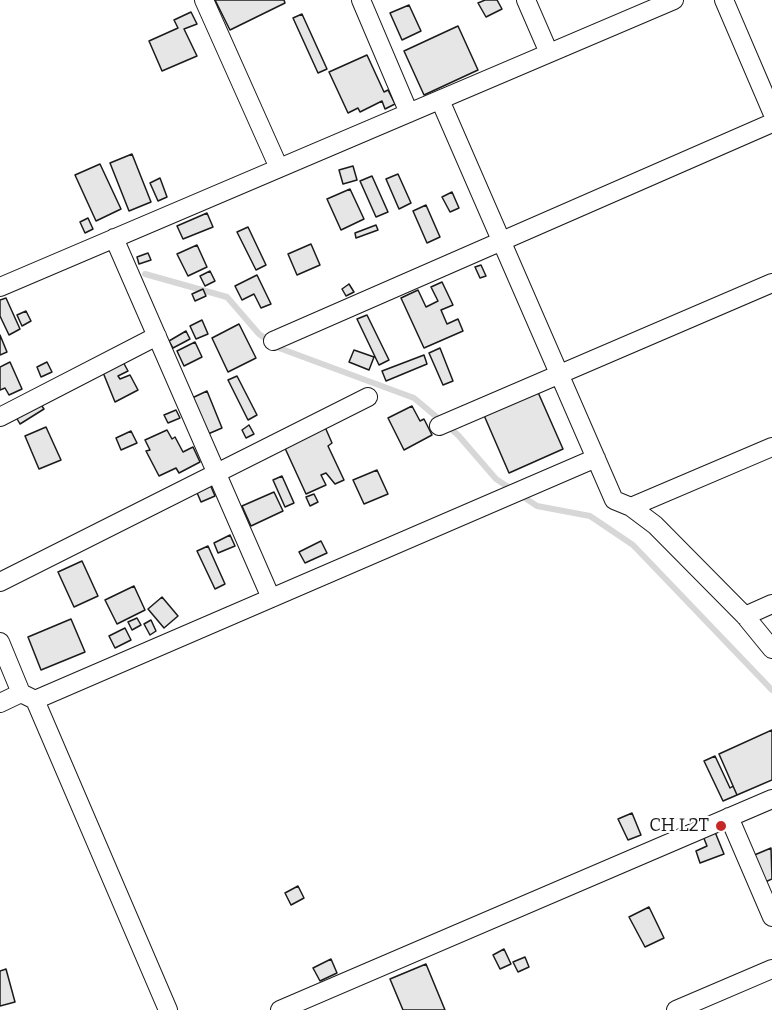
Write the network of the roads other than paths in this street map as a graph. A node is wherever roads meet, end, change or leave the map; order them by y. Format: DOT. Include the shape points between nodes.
graph roads {
  1 [pos="204,0"];
  2 [pos="361,0"];
  3 [pos="526,0"];
  4 [pos="674,0"];
  5 [pos="724,0"];
  6 [pos="549,53"];
  7 [pos="440,100"];
  8 [pos="772,112"];
  9 [pos="409,113"];
  10 [pos="772,123"];
  11 [pos="279,168"];
  12 [pos="114,238"];
  13 [pos="501,241"];
  14 [pos="772,283"];
  15 [pos="0,287"];
  16 [pos="157,336"];
  17 [pos="273,341"];
  18 [pos="559,374"];
  19 [pos="369,397"];
  20 [pos="0,417"];
  21 [pos="439,426"];
  22 [pos="772,447"];
  23 [pos="596,458"];
  24 [pos="216,474"];
  25 [pos="631,507"];
  26 [pos="0,582"];
  27 [pos="271,598"];
  28 [pos="772,604"];
  29 [pos="745,616"];
  30 [pos="0,642"];
  31 [pos="772,649"];
  32 [pos="28,697"];
  33 [pos="0,703"];
  34 [pos="772,798"];
  35 [pos="729,817"];
  36 [pos="772,917"];
  37 [pos="772,969"];
  38 [pos="290,1008"];
  39 [pos="168,1010"];
  40 [pos="676,1010"];
  1 -- 11 [label="street"];
  2 -- 9 [label="street"];
  3 -- 6 [label="street"];
  4 -- 6 [label="street"];
  5 -- 8 [label="street"];
  6 -- 7 [label="street"];
  7 -- 9 [label="street"];
  7 -- 13 [label="street"];
  9 -- 11 [label="street"];
  10 -- 13 [label="street"];
  11 -- 12 [label="street"];
  12 -- 15 [label="street"];
  12 -- 16 [label="street"];
  13 -- 17 [label="street"];
  13 -- 18 [label="street"];
  14 -- 18 [label="street"];
  16 -- 20 [label="street"];
  16 -- 24 [label="street"];
  18 -- 21 [label="street"];
  18 -- 23 [label="street"];
  19 -- 24 [label="street"];
  22 -- 25 [label="street"];
  23 -- 25 [label="street" via="614,500"];
  23 -- 27 [label="street"];
  24 -- 26 [label="street"];
  24 -- 27 [label="street"];
  25 -- 29 [label="street" via="655,525"];
  27 -- 32 [label="street"];
  28 -- 29 [label="street"];
  29 -- 31 [label="street"];
  30 -- 32 [label="street"];
  32 -- 33 [label="street"];
  32 -- 39 [label="street"];
  34 -- 35 [label="street"];
  35 -- 36 [label="street"];
  35 -- 38 [label="street"];
  37 -- 40 [label="street"];
}
